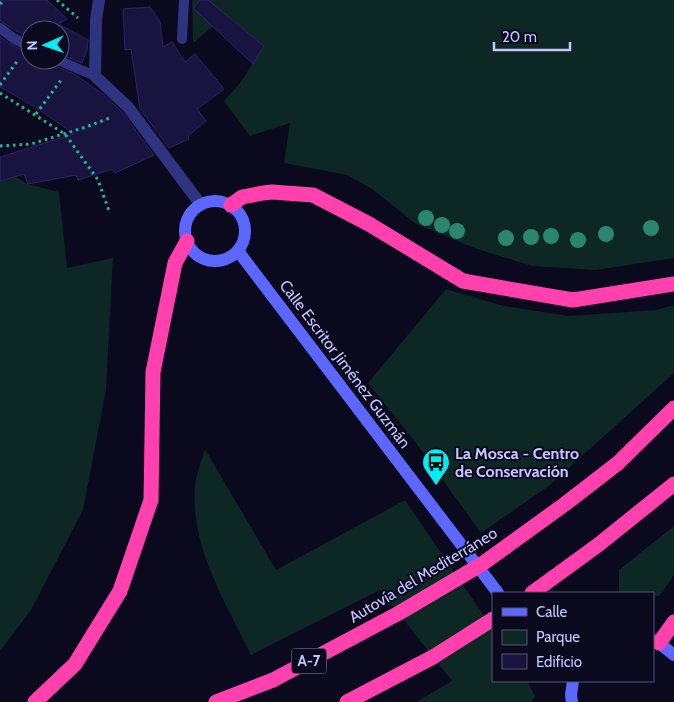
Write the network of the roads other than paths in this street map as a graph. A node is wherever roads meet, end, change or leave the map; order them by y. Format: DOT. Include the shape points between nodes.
graph roads {
  1 [pos="100,0"];
  2 [pos="184,0"];
  3 [pos="0,28"];
  4 [pos="182,39"];
  5 [pos="20,41"];
  6 [pos="70,65"];
  7 [pos="95,76"];
  8 [pos="201,205"];
  9 [pos="231,205"];
  10 [pos="187,241"];
  11 [pos="238,251"];
  12 [pos="674,284"];
  13 [pos="674,408"];
  14 [pos="674,484"];
  15 [pos="497,592"];
  16 [pos="533,592"];
  17 [pos="492,620"];
  18 [pos="674,622"];
  19 [pos="656,641"];
  20 [pos="674,655"];
  21 [pos="563,682"];
  22 [pos="574,682"];
  23 [pos="572,699"];
  24 [pos="35,702"];
  25 [pos="216,702"];
  26 [pos="348,702"];
  1 -- 7 [label="street" via="96,20"];
  2 -- 4 [label="lane"];
  3 -- 5 [label="lane"];
  6 -- 7 [label="lane"];
  7 -- 8 [label="street" via="128,107"];
  8 -- 9 [label="main road" via="210,201"];
  8 -- 10 [label="main road" via="186,224"];
  9 -- 11 [label="main road" via="244,222 243,242"];
  9 -- 12 [label="highway" via="242,197 263,193 313,195 369,224 463,281 472,283 572,300"];
  10 -- 11 [label="main road" via="200,257 210,261 225,259"];
  10 -- 24 [label="highway" via="175,263 153,372 151,500 120,591 75,664"];
  11 -- 15 [label="main road, Calle Escritor Jiménez Guzmán"];
  13 -- 25 [label="highway, Autovía del Mediterráneo / A-7" via="618,463 482,564 399,613 273,680"];
  14 -- 16 [label="highway"];
  17 -- 26 [label="highway" via="433,657"];
  18 -- 19 [label="highway"];
  19 -- 20 [label="main road"];
  21 -- 23 [label="main road"];
  22 -- 23 [label="main road"];
}
